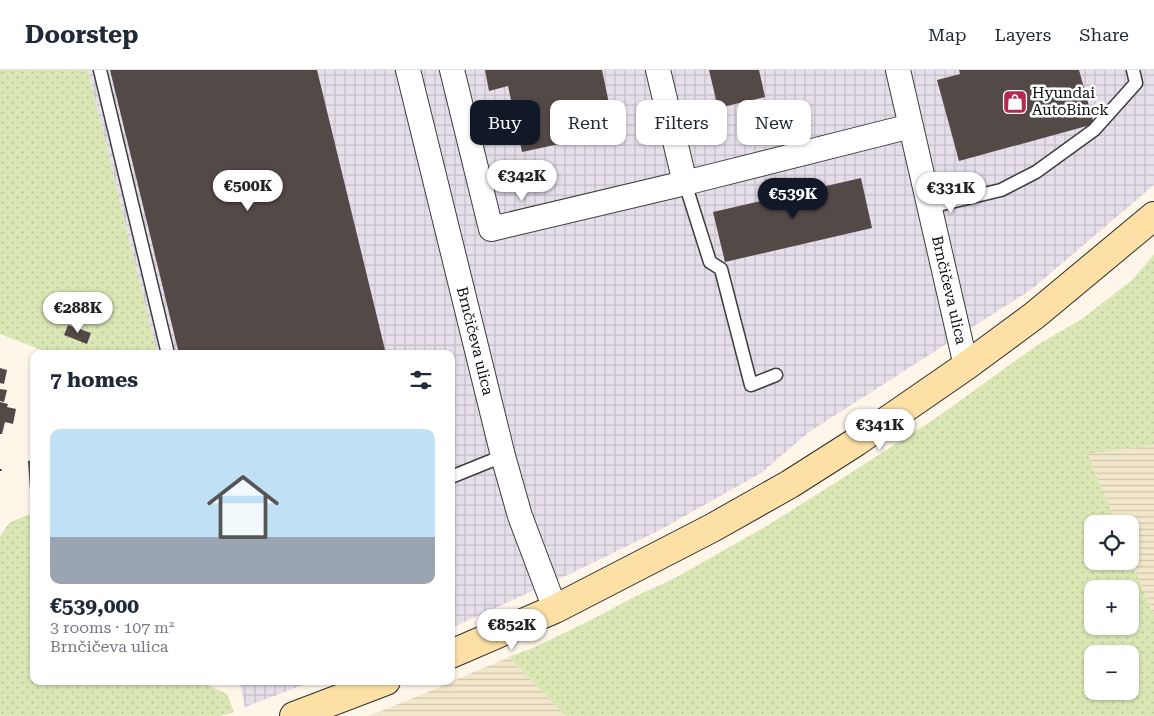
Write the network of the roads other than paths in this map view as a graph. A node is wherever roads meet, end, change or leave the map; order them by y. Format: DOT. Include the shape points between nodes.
graph roads {
  1 [pos="100,70"];
  2 [pos="408,70"];
  3 [pos="452,70"];
  4 [pos="658,70"];
  5 [pos="898,70"];
  6 [pos="1133,70"];
  7 [pos="912,126"];
  8 [pos="685,183"];
  9 [pos="930,207"];
  10 [pos="1154,216"];
  11 [pos="167,350"];
  12 [pos="966,366"];
  13 [pos="776,375"];
  14 [pos="503,456"];
  15 [pos="455,475"];
  16 [pos="555,609"];
  17 [pos="455,652"];
  18 [pos="375,685"];
  19 [pos="294,716"];
  1 -- 11 [label="lane"];
  2 -- 14 [label="street, Brnčičeva ulica"];
  3 -- 8 [label="street" via="491,229"];
  4 -- 8 [label="street"];
  5 -- 7 [label="street, Brnčičeva ulica"];
  6 -- 9 [label="lane" via="1136,83 1094,130 1036,172 1001,190"];
  7 -- 8 [label="street"];
  7 -- 9 [label="street, Brnčičeva ulica"];
  8 -- 13 [label="lane" via="710,262 721,269 751,385"];
  9 -- 12 [label="street, Brnčičeva ulica"];
  10 -- 12 [label="street, Brnčičeva ulica" via="1035,315"];
  12 -- 16 [label="street, Brnčičeva ulica" via="790,484"];
  14 -- 15 [label="lane"];
  14 -- 16 [label="street, Brnčičeva ulica" via="520,516"];
  16 -- 17 [label="street, Brnčičeva ulica"];
  18 -- 19 [label="street"];
}
